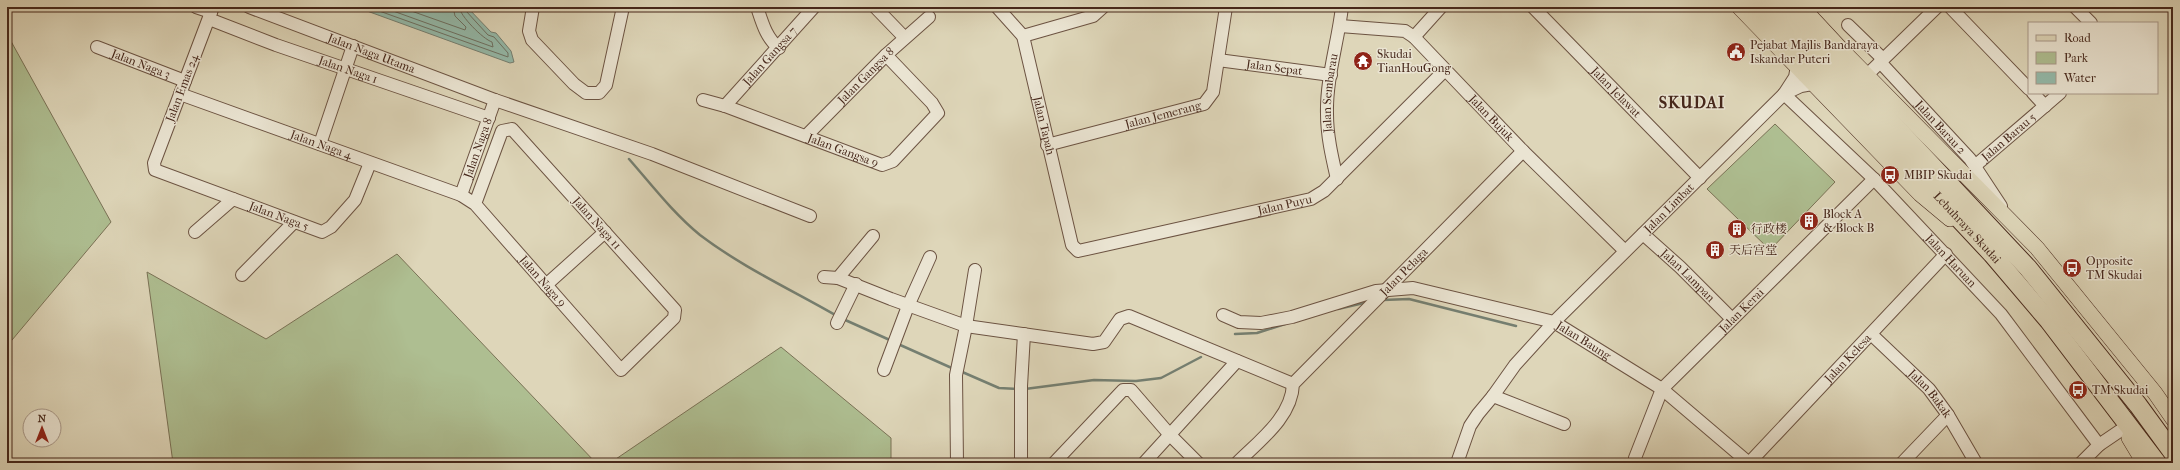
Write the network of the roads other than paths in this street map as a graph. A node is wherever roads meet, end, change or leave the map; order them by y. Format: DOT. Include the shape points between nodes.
graph roads {
  1 [pos="196,7"];
  2 [pos="248,7"];
  3 [pos="532,7"];
  4 [pos="623,7"];
  5 [pos="757,7"];
  6 [pos="814,7"];
  7 [pos="875,7"];
  8 [pos="997,7"];
  9 [pos="1104,7"];
  10 [pos="1226,7"];
  11 [pos="1342,7"];
  12 [pos="1533,7"];
  13 [pos="1739,7"];
  14 [pos="1761,7"];
  15 [pos="1783,7"];
  16 [pos="1795,7"];
  17 [pos="1802,7"];
  18 [pos="1937,7"];
  19 [pos="1950,7"];
  20 [pos="2075,7"];
  21 [pos="1437,9"];
  22 [pos="211,12"];
  23 [pos="928,17"];
  24 [pos="2090,22"];
  25 [pos="1848,25"];
  26 [pos="1340,26"];
  27 [pos="1023,36"];
  28 [pos="1828,36"];
  29 [pos="904,37"];
  30 [pos="1414,37"];
  31 [pos="353,46"];
  32 [pos="97,47"];
  33 [pos="779,48"];
  34 [pos="886,55"];
  35 [pos="1218,60"];
  36 [pos="1882,61"];
  37 [pos="1797,66"];
  38 [pos="347,69"];
  39 [pos="1445,70"];
  40 [pos="1330,75"];
  41 [pos="1867,75"];
  42 [pos="185,81"];
  43 [pos="1812,84"];
  44 [pos="2028,88"];
  45 [pos="180,94"];
  46 [pos="1784,94"];
  47 [pos="2034,94"];
  48 [pos="2059,94"];
  49 [pos="495,100"];
  50 [pos="703,100"];
  51 [pos="725,106"];
  52 [pos="2045,106"];
  53 [pos="489,118"];
  54 [pos="806,136"];
  55 [pos="320,144"];
  56 [pos="1047,145"];
  57 [pos="1523,151"];
  58 [pos="370,163"];
  59 [pos="1976,165"];
  60 [pos="155,170"];
  61 [pos="1337,178"];
  62 [pos="1700,178"];
  63 [pos="1874,179"];
  64 [pos="461,195"];
  65 [pos="233,199"];
  66 [pos="475,204"];
  67 [pos="810,216"];
  68 [pos="2008,217"];
  69 [pos="294,222"];
  70 [pos="195,232"];
  71 [pos="605,232"];
  72 [pos="1643,234"];
  73 [pos="872,236"];
  74 [pos="1078,251"];
  75 [pos="1625,251"];
  76 [pos="1946,254"];
  77 [pos="1992,254"];
  78 [pos="930,257"];
  79 [pos="975,270"];
  80 [pos="242,275"];
  81 [pos="824,278"];
  82 [pos="838,278"];
  83 [pos="856,284"];
  84 [pos="546,285"];
  85 [pos="1387,289"];
  86 [pos="908,306"];
  87 [pos="1223,315"];
  88 [pos="839,318"];
  89 [pos="1732,319"];
  90 [pos="1554,322"];
  91 [pos="966,326"];
  92 [pos="1024,334"];
  93 [pos="1871,334"];
  94 [pos="1237,361"];
  95 [pos="621,370"];
  96 [pos="884,370"];
  97 [pos="1293,384"];
  98 [pos="1662,389"];
  99 [pos="1494,396"];
  100 [pos="2114,408"];
  101 [pos="1948,415"];
  102 [pos="2173,419"];
  103 [pos="1564,424"];
  104 [pos="2124,428"];
  105 [pos="1170,435"];
  106 [pos="2099,445"];
  107 [pos="2173,454"];
  108 [pos="1635,458"];
  109 [pos="957,463"];
  110 [pos="1021,463"];
  111 [pos="1054,463"];
  112 [pos="1144,463"];
  113 [pos="1198,463"];
  114 [pos="1237,463"];
  115 [pos="1457,463"];
  116 [pos="1749,463"];
  117 [pos="1902,463"];
  118 [pos="1976,463"];
  119 [pos="2081,463"];
  120 [pos="2144,463"];
  121 [pos="2157,463"];
  1 -- 22 [label="street, Jalan Naga 1"];
  2 -- 31 [label="street, Jalan Naga Utama"];
  3 -- 4 [label="street" via="529,31 532,40 586,93 599,93 606,85"];
  5 -- 33 [label="street" via="765,30 773,44"];
  6 -- 33 [label="street, Jalan Gangsa 7"];
  7 -- 29 [label="street"];
  8 -- 27 [label="street, Jalan Tapah"];
  9 -- 27 [label="street" via="1093,16"];
  10 -- 35 [label="street, Jalan Jemerang"];
  11 -- 26 [label="street, Jalan Sembarau"];
  12 -- 62 [label="street, Jalan Jelawat"];
  13 -- 37 [label="main road"];
  14 -- 77 [label="highway, Lebuhraya Skudai"];
  15 -- 107 [label="highway, Lebuhraya Skudai" via="2028,268 2138,405"];
  16 -- 28 [label="highway"];
  17 -- 28 [label="main road"];
  18 -- 36 [label="street"];
  19 -- 44 [label="street"];
  20 -- 24 [label="street"];
  21 -- 30 [label="street"];
  22 -- 38 [label="street, Jalan Naga 1"];
  22 -- 42 [label="street, Jalan Emas 24"];
  23 -- 29 [label="street, Jalan Gangsa 8"];
  25 -- 36 [label="street, Jalan Barau 2"];
  26 -- 30 [label="street, Jalan Bujuk" via="1406,32"];
  26 -- 40 [label="street, Jalan Sembarau"];
  27 -- 56 [label="street, Jalan Tapah"];
  28 -- 41 [label="main road"];
  29 -- 34 [label="street, Jalan Gangsa 8"];
  30 -- 39 [label="street, Jalan Bujuk"];
  31 -- 38 [label="street"];
  31 -- 49 [label="street, Jalan Naga Utama"];
  32 -- 42 [label="street, Jalan Naga 3"];
  33 -- 51 [label="street, Jalan Gangsa 7"];
  34 -- 54 [label="street, Jalan Gangsa 8"];
  34 -- 54 [label="street, Jalan Gangsa 9" via="932,103 938,113 898,156 893,161 882,164"];
  35 -- 40 [label="street, Jalan Sepat"];
  35 -- 56 [label="street, Jalan Jemerang" via="1213,92 1204,104"];
  36 -- 41 [label="street"];
  36 -- 59 [label="street, Jalan Barau 2"];
  37 -- 43 [label="main road"];
  37 -- 46 [label="street, Jalan Limbat" via="1795,77"];
  38 -- 53 [label="street, Jalan Naga 1"];
  38 -- 55 [label="street"];
  39 -- 57 [label="street, Jalan Bujuk"];
  39 -- 61 [label="street, Jalan Puyu"];
  40 -- 61 [label="street, Jalan Sembarau" via="1328,138"];
  41 -- 68 [label="main road"];
  42 -- 45 [label="street, Jalan Emas 24"];
  43 -- 46 [label="street, Jalan Limbat"];
  43 -- 77 [label="main road" via="1920,194"];
  45 -- 55 [label="street, Jalan Naga 4"];
  45 -- 60 [label="street, Jalan Emas 24" via="154,163"];
  46 -- 62 [label="street, Jalan Limbat"];
  46 -- 63 [label="street, Jalan Haruan"];
  47 -- 52 [label="street"];
  48 -- 52 [label="street, Jalan Barau 5"];
  49 -- 53 [label="street, Jalan Naga 8"];
  49 -- 67 [label="street, Jalan Naga Utama" via="652,154"];
  50 -- 51 [label="street, Jalan Gangsa 9"];
  51 -- 54 [label="street, Jalan Gangsa 9"];
  52 -- 59 [label="street, Jalan Barau 5"];
  53 -- 64 [label="street, Jalan Naga 8"];
  55 -- 58 [label="street, Jalan Naga 4"];
  56 -- 74 [label="street, Jalan Tapah" via="1072,245"];
  57 -- 75 [label="street, Jalan Bujuk"];
  57 -- 85 [label="street, Jalan Pelaga"];
  58 -- 64 [label="street, Jalan Naga 4"];
  58 -- 69 [label="street, Jalan Naga 5" via="355,200 327,231 322,232"];
  59 -- 68 [label="street, Jalan Barau 2"];
  60 -- 65 [label="street, Jalan Naga 5"];
  61 -- 74 [label="street, Jalan Puyu" via="1324,192 1311,199"];
  62 -- 72 [label="street, Jalan Limbat"];
  63 -- 76 [label="street, Jalan Haruan"];
  63 -- 89 [label="street, Jalan Kerai"];
  64 -- 66 [label="street, Jalan Naga 9"];
  65 -- 69 [label="street, Jalan Naga 5"];
  65 -- 70 [label="street"];
  66 -- 71 [label="street, Jalan Naga 11" via="502,131 512,129"];
  66 -- 84 [label="street, Jalan Naga 9"];
  68 -- 102 [label="main road" via="2043,254"];
  69 -- 80 [label="street"];
  71 -- 84 [label="street"];
  71 -- 95 [label="street, Jalan Naga 11" via="676,313 674,318"];
  72 -- 75 [label="street, Jalan Limbat"];
  72 -- 89 [label="street, Jalan Lampan"];
  73 -- 82 [label="street"];
  75 -- 90 [label="street, Jalan Limbat"];
  76 -- 93 [label="street, Jalan Kelesa"];
  76 -- 106 [label="street, Jalan Haruan" via="2002,314"];
  77 -- 100 [label="highway, Lebuhraya Skudai" via="2049,321"];
  78 -- 86 [label="street"];
  79 -- 91 [label="street"];
  81 -- 82 [label="street"];
  82 -- 83 [label="street"];
  83 -- 86 [label="street"];
  83 -- 88 [label="street"];
  84 -- 95 [label="street, Jalan Naga 9"];
  85 -- 87 [label="street, Jalan Pelaga" via="1262,323 1239,322"];
  85 -- 90 [label="street, Jalan Baung" via="1413,288"];
  85 -- 97 [label="street"];
  86 -- 91 [label="street"];
  86 -- 96 [label="street"];
  89 -- 98 [label="street, Jalan Kerai"];
  90 -- 98 [label="street, Jalan Baung"];
  90 -- 99 [label="street, Jalan Limbat" via="1515,365"];
  91 -- 92 [label="street"];
  91 -- 109 [label="street" via="957,370"];
  92 -- 94 [label="street" via="1093,344 1104,342 1120,319 1129,316"];
  92 -- 110 [label="street"];
  93 -- 101 [label="street, Jalan Bakak" via="1929,389"];
  93 -- 116 [label="street, Jalan Kelesa"];
  94 -- 97 [label="street"];
  94 -- 105 [label="street"];
  97 -- 114 [label="street" via="1293,391 1284,414"];
  98 -- 108 [label="street, Jalan Kerai"];
  98 -- 116 [label="street, Jalan Baung"];
  99 -- 103 [label="street"];
  99 -- 115 [label="street, Jalan Limbat" via="1470,426"];
  100 -- 104 [label="main road"];
  100 -- 121 [label="highway, Lebuhraya Skudai"];
  101 -- 117 [label="street"];
  101 -- 118 [label="street, Jalan Bakak"];
  104 -- 106 [label="street"];
  104 -- 120 [label="main road"];
  105 -- 111 [label="street" via="1131,390 1123,390"];
  105 -- 112 [label="street"];
  105 -- 113 [label="street"];
  106 -- 119 [label="street"];
}
